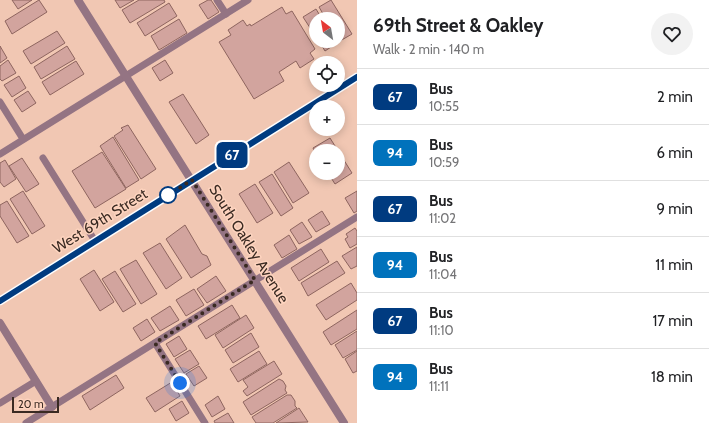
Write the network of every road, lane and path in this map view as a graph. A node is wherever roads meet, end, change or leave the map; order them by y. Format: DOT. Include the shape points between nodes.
graph roads {
  1 [pos="78,0"];
  2 [pos="217,0"];
  3 [pos="248,0"];
  4 [pos="226,14"];
  5 [pos="126,76"];
  6 [pos="357,77"];
  7 [pos="0,102"];
  8 [pos="24,139"];
  9 [pos="0,154"];
  10 [pos="43,158"];
  11 [pos="192,180"];
  12 [pos="357,218"];
  13 [pos="95,241"];
  14 [pos="255,280"];
  15 [pos="0,301"];
  16 [pos="0,323"];
  17 [pos="155,343"];
  18 [pos="36,381"];
  19 [pos="0,403"];
  20 [pos="52,406"];
  21 [pos="26,423"];
  22 [pos="206,423"];
  23 [pos="344,423"];
  1 -- 5 [label="street, South Oakley Avenue"];
  2 -- 4 [label="lane"];
  3 -- 4 [label="lane"];
  4 -- 5 [label="lane"];
  5 -- 8 [label="lane"];
  5 -- 11 [label="street, South Oakley Avenue"];
  6 -- 11 [label="street, West 69th Street"];
  7 -- 8 [label="lane"];
  8 -- 9 [label="lane"];
  10 -- 13 [label="lane"];
  11 -- 13 [label="street, West 69th Street"];
  11 -- 14 [label="street, South Oakley Avenue"];
  12 -- 14 [label="lane"];
  13 -- 15 [label="street, West 69th Street"];
  14 -- 17 [label="lane"];
  14 -- 23 [label="street, South Oakley Avenue"];
  16 -- 18 [label="street"];
  17 -- 20 [label="lane"];
  17 -- 22 [label="lane"];
  18 -- 19 [label="lane"];
  18 -- 20 [label="street"];
  20 -- 21 [label="lane"];
}
